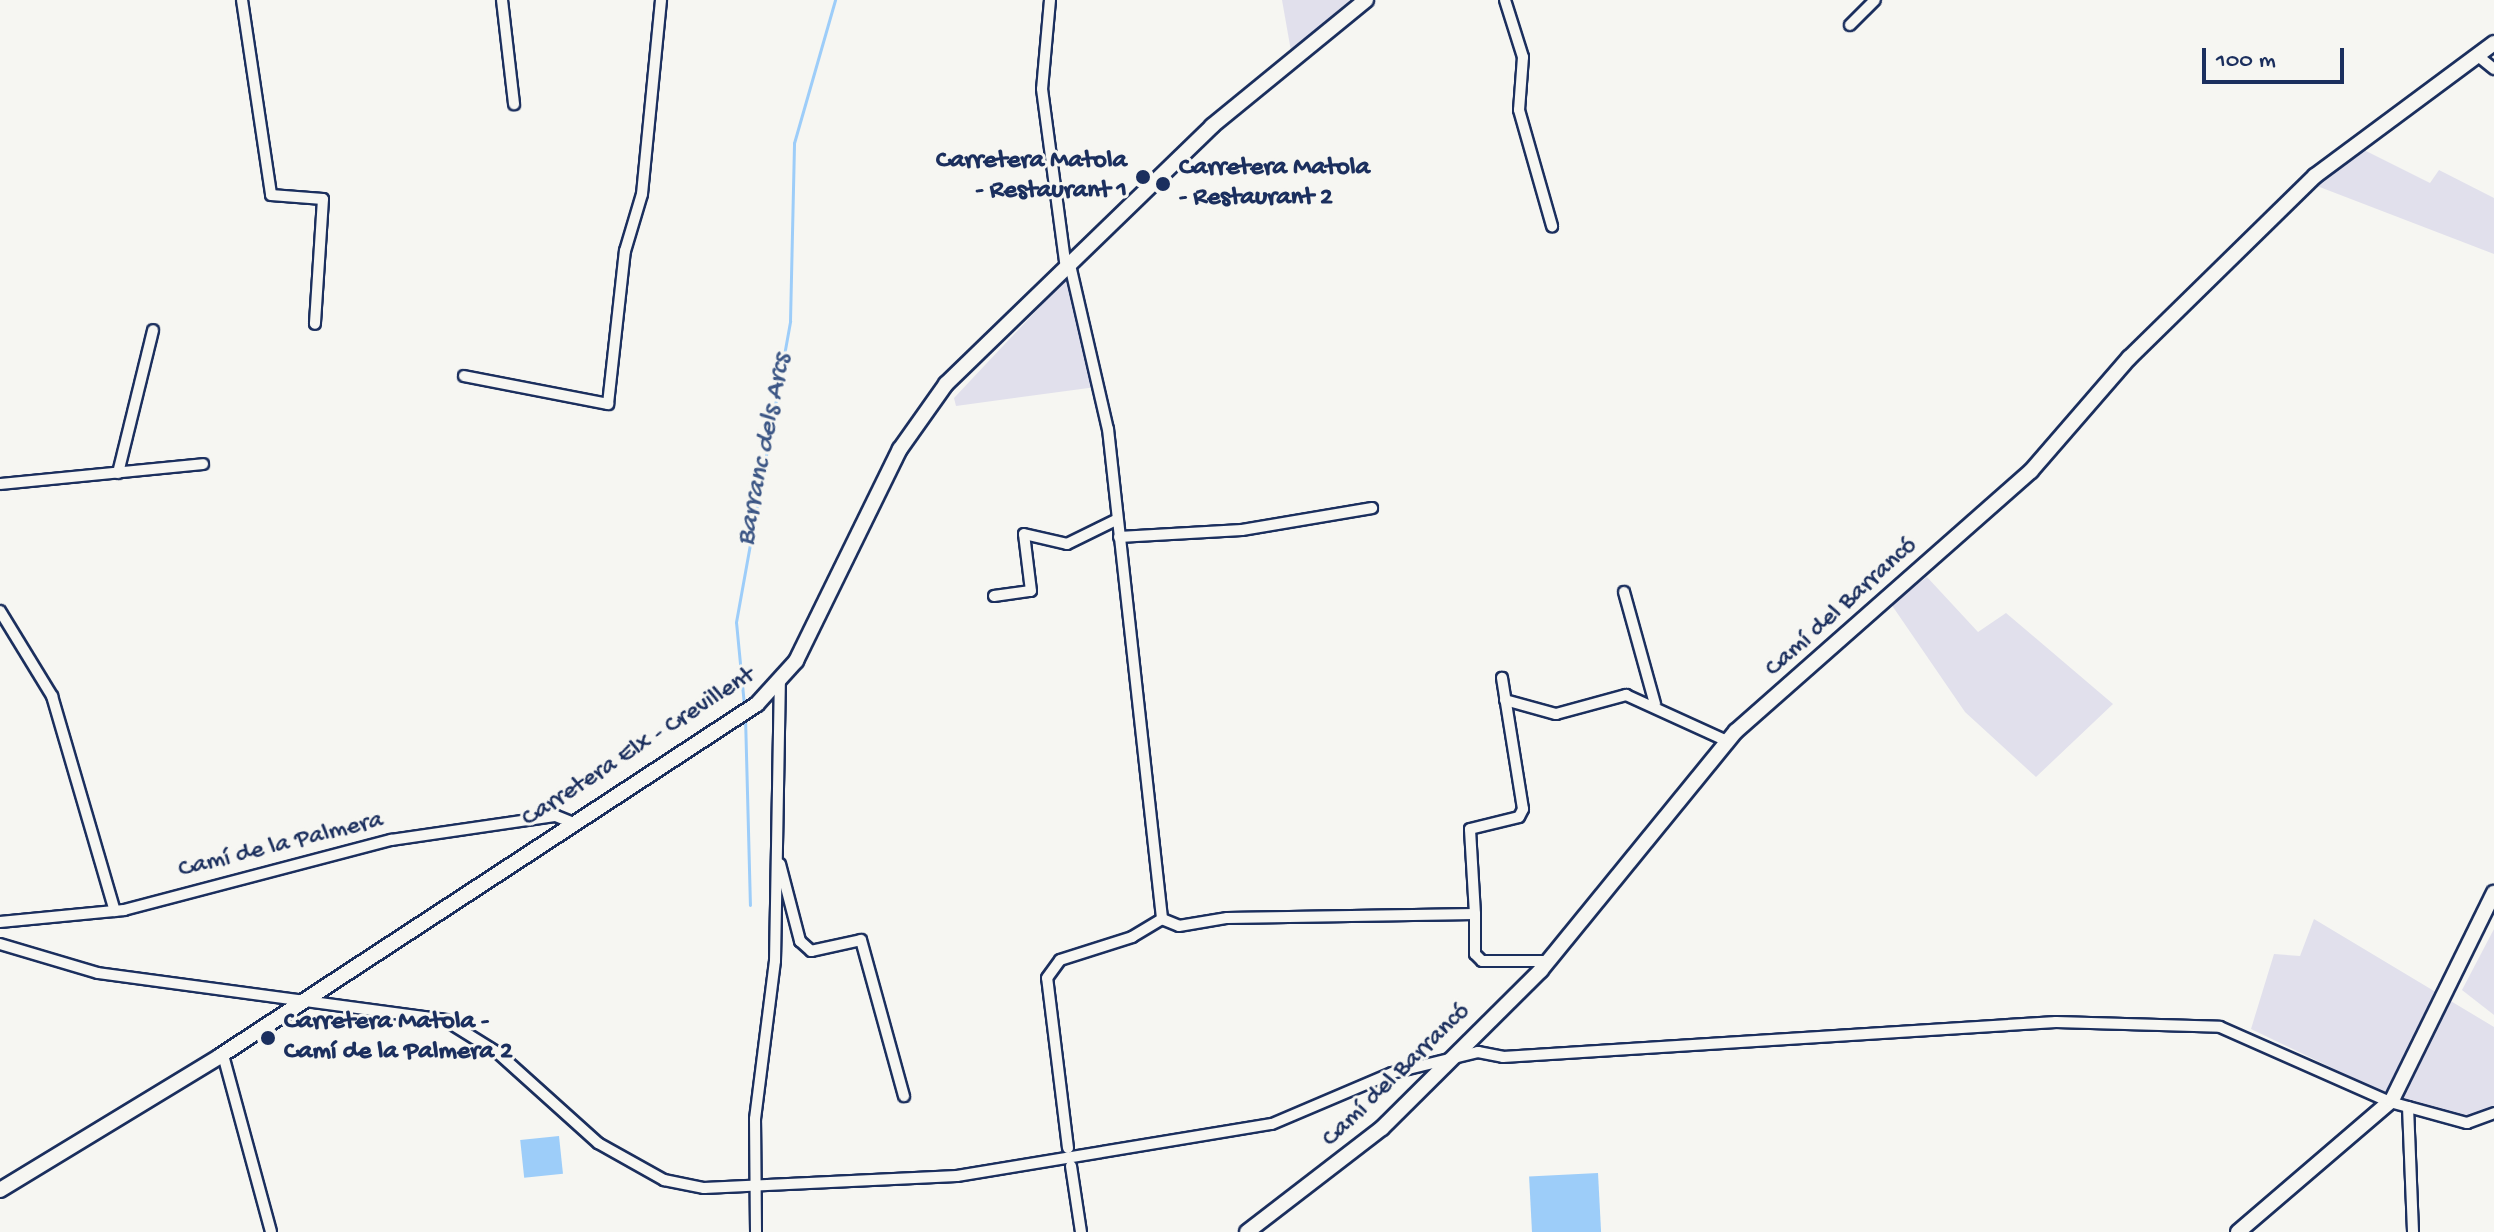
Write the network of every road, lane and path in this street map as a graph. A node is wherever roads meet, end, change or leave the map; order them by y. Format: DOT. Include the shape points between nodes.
graph roads {
  1 [pos="242,0"];
  2 [pos="502,0"];
  3 [pos="661,0"];
  4 [pos="1050,0"];
  5 [pos="1366,0"];
  6 [pos="1505,0"];
  7 [pos="1875,0"];
  8 [pos="1850,25"];
  9 [pos="2494,43"];
  10 [pos="2478,56"];
  11 [pos="2494,69"];
  12 [pos="514,104"];
  13 [pos="1552,226"];
  14 [pos="1068,267"];
  15 [pos="315,324"];
  16 [pos="153,330"];
  17 [pos="464,376"];
  18 [pos="203,464"];
  19 [pos="118,473"];
  20 [pos="0,484"];
  21 [pos="1372,508"];
  22 [pos="1116,520"];
  23 [pos="1119,537"];
  24 [pos="1624,592"];
  25 [pos="994,596"];
  26 [pos="0,611"];
  27 [pos="1502,678"];
  28 [pos="780,683"];
  29 [pos="1505,700"];
  30 [pos="1655,704"];
  31 [pos="1727,741"];
  32 [pos="571,822"];
  33 [pos="777,850"];
  34 [pos="2494,893"];
  35 [pos="115,911"];
  36 [pos="1475,914"];
  37 [pos="1162,919"];
  38 [pos="0,922"];
  39 [pos="0,944"];
  40 [pos="1550,961"];
  41 [pos="306,998"];
  42 [pos="223,1055"];
  43 [pos="1451,1057"];
  44 [pos="904,1096"];
  45 [pos="2390,1102"];
  46 [pos="2408,1107"];
  47 [pos="2494,1113"];
  48 [pos="1068,1148"];
  49 [pos="1071,1166"];
  50 [pos="756,1189"];
  51 [pos="0,1190"];
  52 [pos="271,1232"];
  53 [pos="756,1232"];
  54 [pos="1081,1232"];
  55 [pos="1247,1232"];
  56 [pos="2238,1232"];
  57 [pos="2413,1232"];
  1 -- 15 [label="street" via="271,195 323,199"];
  2 -- 12 [label="street"];
  3 -- 17 [label="street" via="642,194 625,251 608,404"];
  4 -- 14 [label="street" via="1042,89"];
  5 -- 14 [label="street, Carretera Elx - Crevillent" via="1212,126"];
  6 -- 13 [label="street" via="1523,57 1519,110"];
  7 -- 8 [label="street"];
  9 -- 10 [label="street, Camí del Barrancó"];
  10 -- 11 [label="street"];
  10 -- 31 [label="street, Camí del Barrancó" via="2315,176 2129,358 2031,471"];
  14 -- 22 [label="street" via="1099,369"];
  14 -- 28 [label="street, Carretera Elx - Crevillent" via="921,414"];
  16 -- 19 [label="street"];
  18 -- 19 [label="street"];
  19 -- 20 [label="street"];
  21 -- 23 [label="street" via="1242,530"];
  22 -- 23 [label="street"];
  22 -- 25 [label="street" via="1067,544 1024,534 1031,591"];
  23 -- 37 [label="street"];
  24 -- 30 [label="street"];
  26 -- 35 [label="street" via="52,696"];
  27 -- 29 [label="street"];
  28 -- 32 [label="street, Carretera Elx - Crevillent" via="716,732"];
  28 -- 33 [label="street"];
  29 -- 30 [label="street" via="1556,714 1626,695"];
  29 -- 36 [label="street" via="1523,809 1519,817 1470,829"];
  30 -- 31 [label="street"];
  31 -- 40 [label="street, Camí del Barrancó"];
  32 -- 35 [label="street, Camí de la Palmera" via="556,816 391,840"];
  32 -- 41 [label="street, Carretera Elx - Crevillent"];
  33 -- 44 [label="street" via="800,941 811,951 861,940"];
  33 -- 50 [label="street"];
  34 -- 45 [label="street" via="2470,932 2424,1047"];
  35 -- 38 [label="street, Camí de la Palmera"];
  36 -- 37 [label="street" via="1227,918 1179,926"];
  36 -- 40 [label="street" via="1475,954 1482,961"];
  37 -- 48 [label="street" via="1132,937 1060,960 1047,978"];
  39 -- 41 [label="street" via="98,973"];
  40 -- 43 [label="street, Camí del Barrancó"];
  41 -- 42 [label="street, Carretera Elx - Crevillent"];
  41 -- 50 [label="street" via="445,1020 633,1164 664,1180"];
  42 -- 51 [label="street, Carretera Elx - Crevillent"];
  42 -- 52 [label="street"];
  43 -- 45 [label="street" via="2056,1022 2168,1023 2250,1036"];
  43 -- 50 [label="street" via="1272,1124 957,1176"];
  43 -- 55 [label="street, Camí del Barrancó" via="1341,1164"];
  45 -- 46 [label="street"];
  45 -- 56 [label="street"];
  46 -- 47 [label="street" via="2467,1123"];
  46 -- 57 [label="street"];
  49 -- 54 [label="street"];
  50 -- 53 [label="street"];
}
